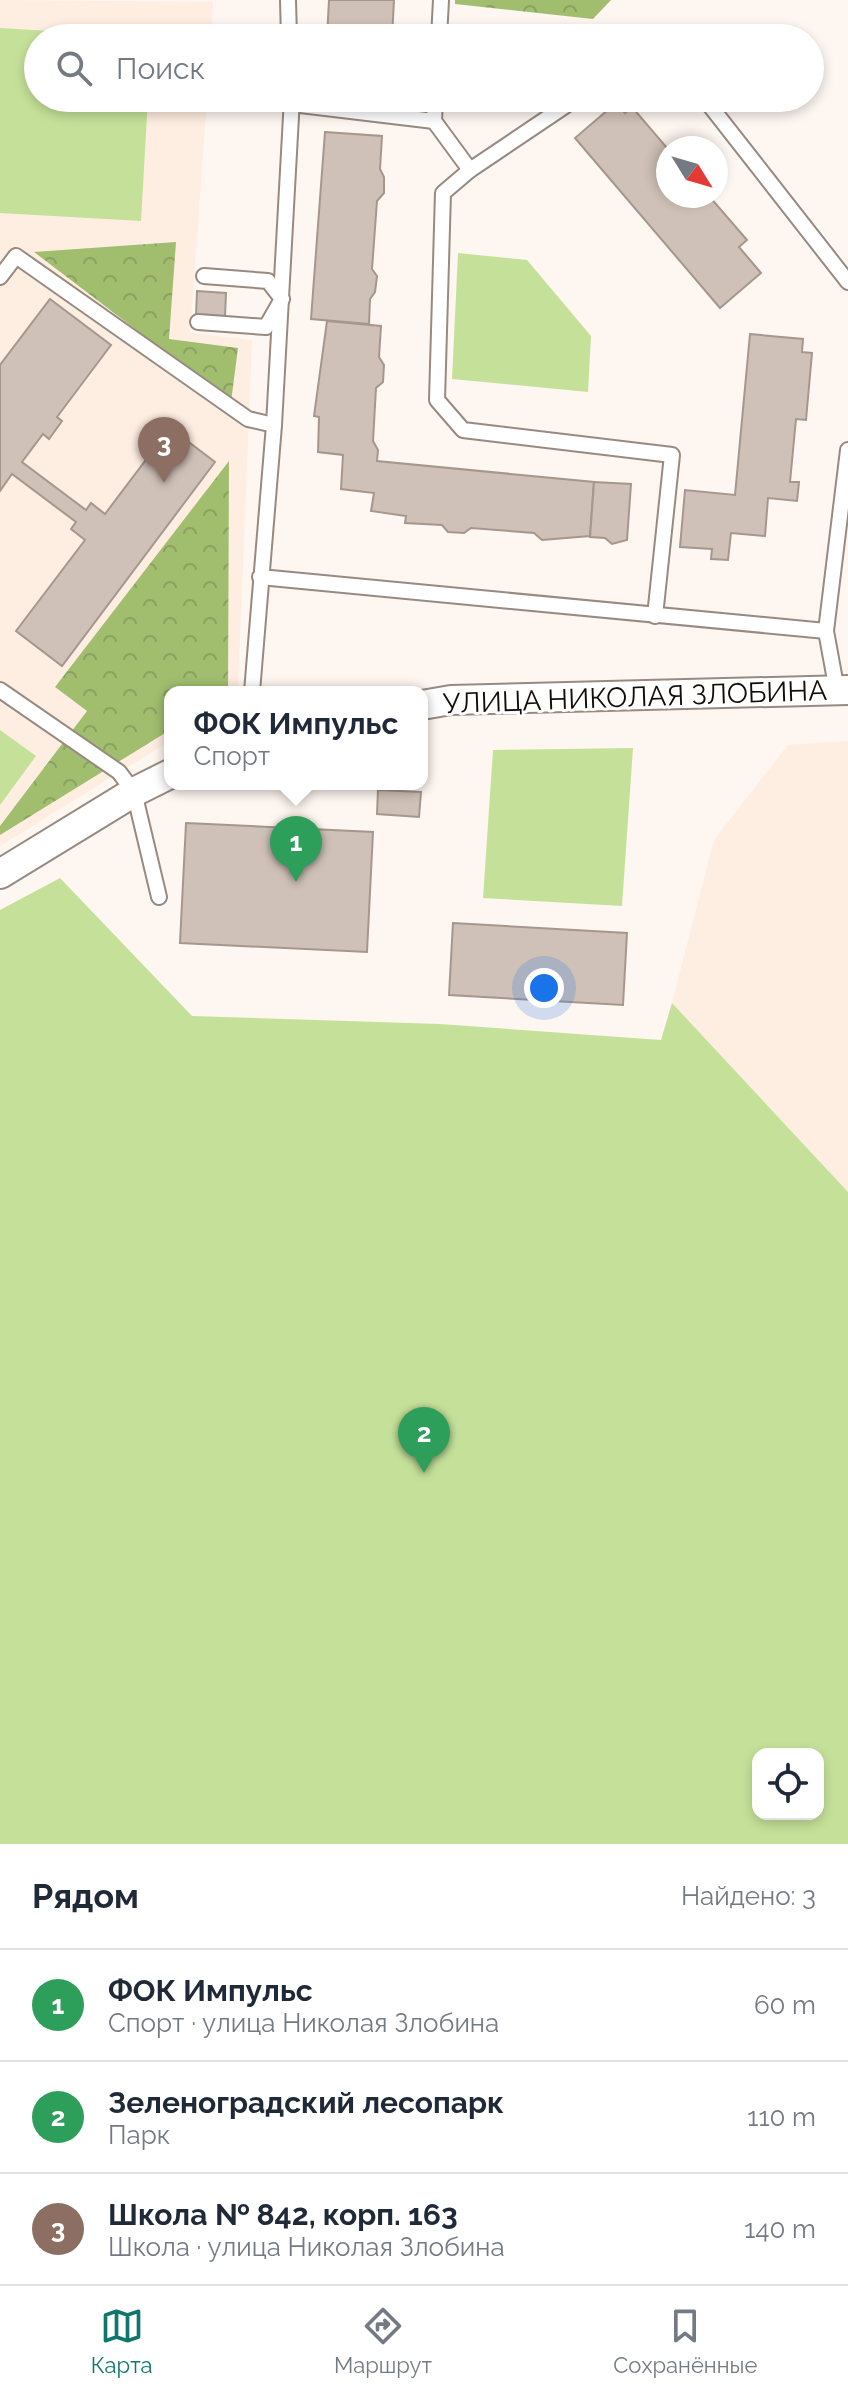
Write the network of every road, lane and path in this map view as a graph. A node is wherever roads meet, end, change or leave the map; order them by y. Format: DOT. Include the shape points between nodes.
graph roads {
  1 [pos="288,0"];
  2 [pos="441,0"];
  3 [pos="289,24"];
  4 [pos="440,24"];
  5 [pos="291,112"];
  6 [pos="370,112"];
  7 [pos="434,112"];
  8 [pos="556,112"];
  9 [pos="715,112"];
  10 [pos="434,121"];
  11 [pos="470,170"];
  12 [pos="204,276"];
  13 [pos="0,277"];
  14 [pos="848,282"];
  15 [pos="282,299"];
  16 [pos="198,322"];
  17 [pos="274,425"];
  18 [pos="848,454"];
  19 [pos="260,577"];
  20 [pos="655,616"];
  21 [pos="826,631"];
  22 [pos="252,686"];
  23 [pos="0,690"];
  24 [pos="842,690"];
  25 [pos="428,704"];
  26 [pos="164,777"];
  27 [pos="134,792"];
  28 [pos="0,874"];
  29 [pos="159,897"];
  1 -- 3 [label="lane"];
  2 -- 4 [label="lane"];
  5 -- 15 [label="lane"];
  6 -- 10 [label="lane"];
  7 -- 10 [label="lane"];
  8 -- 11 [label="lane"];
  9 -- 14 [label="lane"];
  10 -- 11 [label="lane"];
  11 -- 20 [label="lane" via="443,193 437,400 463,430 672,455"];
  12 -- 15 [label="lane" via="268,281"];
  13 -- 17 [label="lane" via="16,256 248,419"];
  15 -- 16 [label="lane" via="266,327"];
  15 -- 17 [label="lane"];
  17 -- 19 [label="lane"];
  18 -- 21 [label="lane"];
  19 -- 20 [label="lane"];
  19 -- 22 [label="lane"];
  20 -- 21 [label="lane"];
  21 -- 24 [label="lane"];
  23 -- 27 [label="lane" via="119,772"];
  24 -- 25 [label="street, УЛИЦА НИКОЛАЯ ЗЛОБИНА"];
  26 -- 27 [label="street"];
  27 -- 28 [label="street"];
  27 -- 29 [label="lane"];
}
